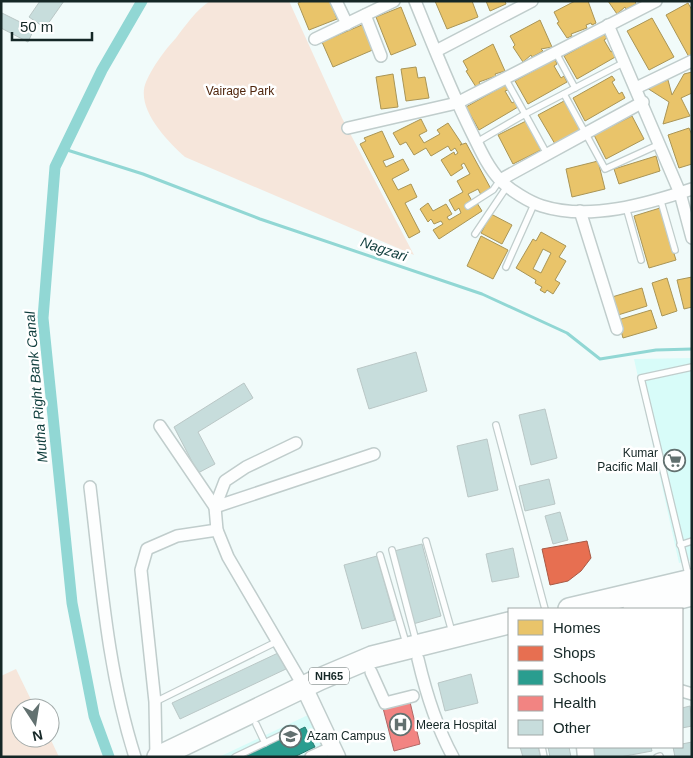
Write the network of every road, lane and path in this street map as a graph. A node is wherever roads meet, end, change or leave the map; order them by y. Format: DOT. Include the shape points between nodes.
graph roads {
  1 [pos="336,1"];
  2 [pos="394,1"];
  3 [pos="415,1"];
  4 [pos="532,1"];
  5 [pos="656,1"];
  6 [pos="365,15"];
  7 [pos="347,24"];
  8 [pos="608,25"];
  9 [pos="315,39"];
  10 [pos="436,51"];
  11 [pos="555,52"];
  12 [pos="381,56"];
  13 [pos="625,62"];
  14 [pos="692,62"];
  15 [pos="505,78"];
  16 [pos="575,88"];
  17 [pos="636,88"];
  18 [pos="564,94"];
  19 [pos="643,102"];
  20 [pos="458,103"];
  21 [pos="525,114"];
  22 [pos="348,128"];
  23 [pos="585,133"];
  24 [pos="476,142"];
  25 [pos="660,144"];
  26 [pos="547,154"];
  27 [pos="504,182"];
  28 [pos="692,189"];
  29 [pos="680,193"];
  30 [pos="660,198"];
  31 [pos="535,202"];
  32 [pos="468,206"];
  33 [pos="626,206"];
  34 [pos="580,211"];
  35 [pos="475,234"];
  36 [pos="692,238"];
  37 [pos="675,250"];
  38 [pos="641,260"];
  39 [pos="506,267"];
  40 [pos="617,329"];
  41 [pos="692,367"];
  42 [pos="496,425"];
  43 [pos="160,426"];
  44 [pos="296,443"];
  45 [pos="374,454"];
  46 [pos="90,487"];
  47 [pos="215,507"];
  48 [pos="216,530"];
  49 [pos="426,541"];
  50 [pos="692,542"];
  51 [pos="680,544"];
  52 [pos="392,550"];
  53 [pos="380,554"];
  54 [pos="690,577"];
  55 [pos="692,595"];
  56 [pos="546,608"];
  57 [pos="573,608"];
  58 [pos="638,608"];
  59 [pos="508,624"];
  60 [pos="453,637"];
  61 [pos="508,638"];
  62 [pos="278,641"];
  63 [pos="414,651"];
  64 [pos="373,666"];
  65 [pos="307,693"];
  66 [pos="413,696"];
  67 [pos="155,702"];
  68 [pos="294,729"];
  69 [pos="261,734"];
  70 [pos="335,752"];
  71 [pos="135,757"];
  72 [pos="157,757"];
  73 [pos="185,757"];
  74 [pos="235,757"];
  75 [pos="311,757"];
  76 [pos="453,757"];
  1 -- 7 [label="street"];
  2 -- 6 [label="street"];
  3 -- 10 [label="street"];
  4 -- 10 [label="street"];
  5 -- 8 [label="street"];
  6 -- 7 [label="street"];
  6 -- 12 [label="street"];
  7 -- 9 [label="street"];
  8 -- 11 [label="street"];
  8 -- 13 [label="street"];
  10 -- 20 [label="street"];
  11 -- 15 [label="street"];
  11 -- 16 [label="lane"];
  13 -- 16 [label="lane"];
  13 -- 17 [label="street"];
  14 -- 17 [label="street"];
  15 -- 20 [label="street"];
  15 -- 21 [label="lane"];
  16 -- 18 [label="lane"];
  17 -- 19 [label="street"];
  18 -- 21 [label="lane"];
  18 -- 23 [label="lane"];
  19 -- 23 [label="street"];
  19 -- 25 [label="street"];
  20 -- 22 [label="street"];
  20 -- 24 [label="street"];
  21 -- 24 [label="lane"];
  21 -- 26 [label="lane"];
  23 -- 25 [label="lane" via="605,169"];
  23 -- 26 [label="street"];
  24 -- 27 [label="street"];
  25 -- 29 [label="street"];
  26 -- 27 [label="street"];
  27 -- 31 [label="street"];
  27 -- 32 [label="lane"];
  27 -- 35 [label="lane"];
  28 -- 29 [label="street"];
  29 -- 30 [label="street"];
  29 -- 36 [label="street"];
  30 -- 33 [label="street"];
  30 -- 37 [label="lane"];
  31 -- 34 [label="street" via="542,206"];
  31 -- 39 [label="lane"];
  33 -- 34 [label="street"];
  33 -- 38 [label="lane"];
  34 -- 40 [label="street"];
  41 -- 51 [label="lane" via="641,378"];
  42 -- 56 [label="lane"];
  43 -- 47 [label="street"];
  44 -- 47 [label="street" via="225,481"];
  45 -- 47 [label="street"];
  46 -- 71 [label="street" via="110,652 120,711"];
  47 -- 48 [label="street"];
  48 -- 62 [label="street" via="228,557"];
  48 -- 67 [label="street" via="177,536 147,549 141,570"];
  49 -- 60 [label="lane"];
  50 -- 51 [label="lane"];
  51 -- 54 [label="lane"];
  52 -- 63 [label="lane"];
  53 -- 63 [label="lane"];
  54 -- 57 [label="highway"];
  55 -- 58 [label="highway"];
  59 -- 60 [label="highway, NH65"];
  60 -- 63 [label="highway, NH65"];
  61 -- 63 [label="highway, NH65"];
  62 -- 65 [label="street"];
  62 -- 67 [label="lane"];
  63 -- 64 [label="highway, NH65"];
  63 -- 76 [label="street" via="441,735"];
  64 -- 65 [label="highway, NH65"];
  64 -- 66 [label="street" via="385,703"];
  65 -- 69 [label="highway, NH65"];
  65 -- 70 [label="street"];
  65 -- 72 [label="highway, NH65"];
  67 -- 72 [label="street"];
  68 -- 69 [label="lane"];
  69 -- 73 [label="highway, NH65"];
  69 -- 74 [label="lane"];
  70 -- 75 [label="street"];
}
